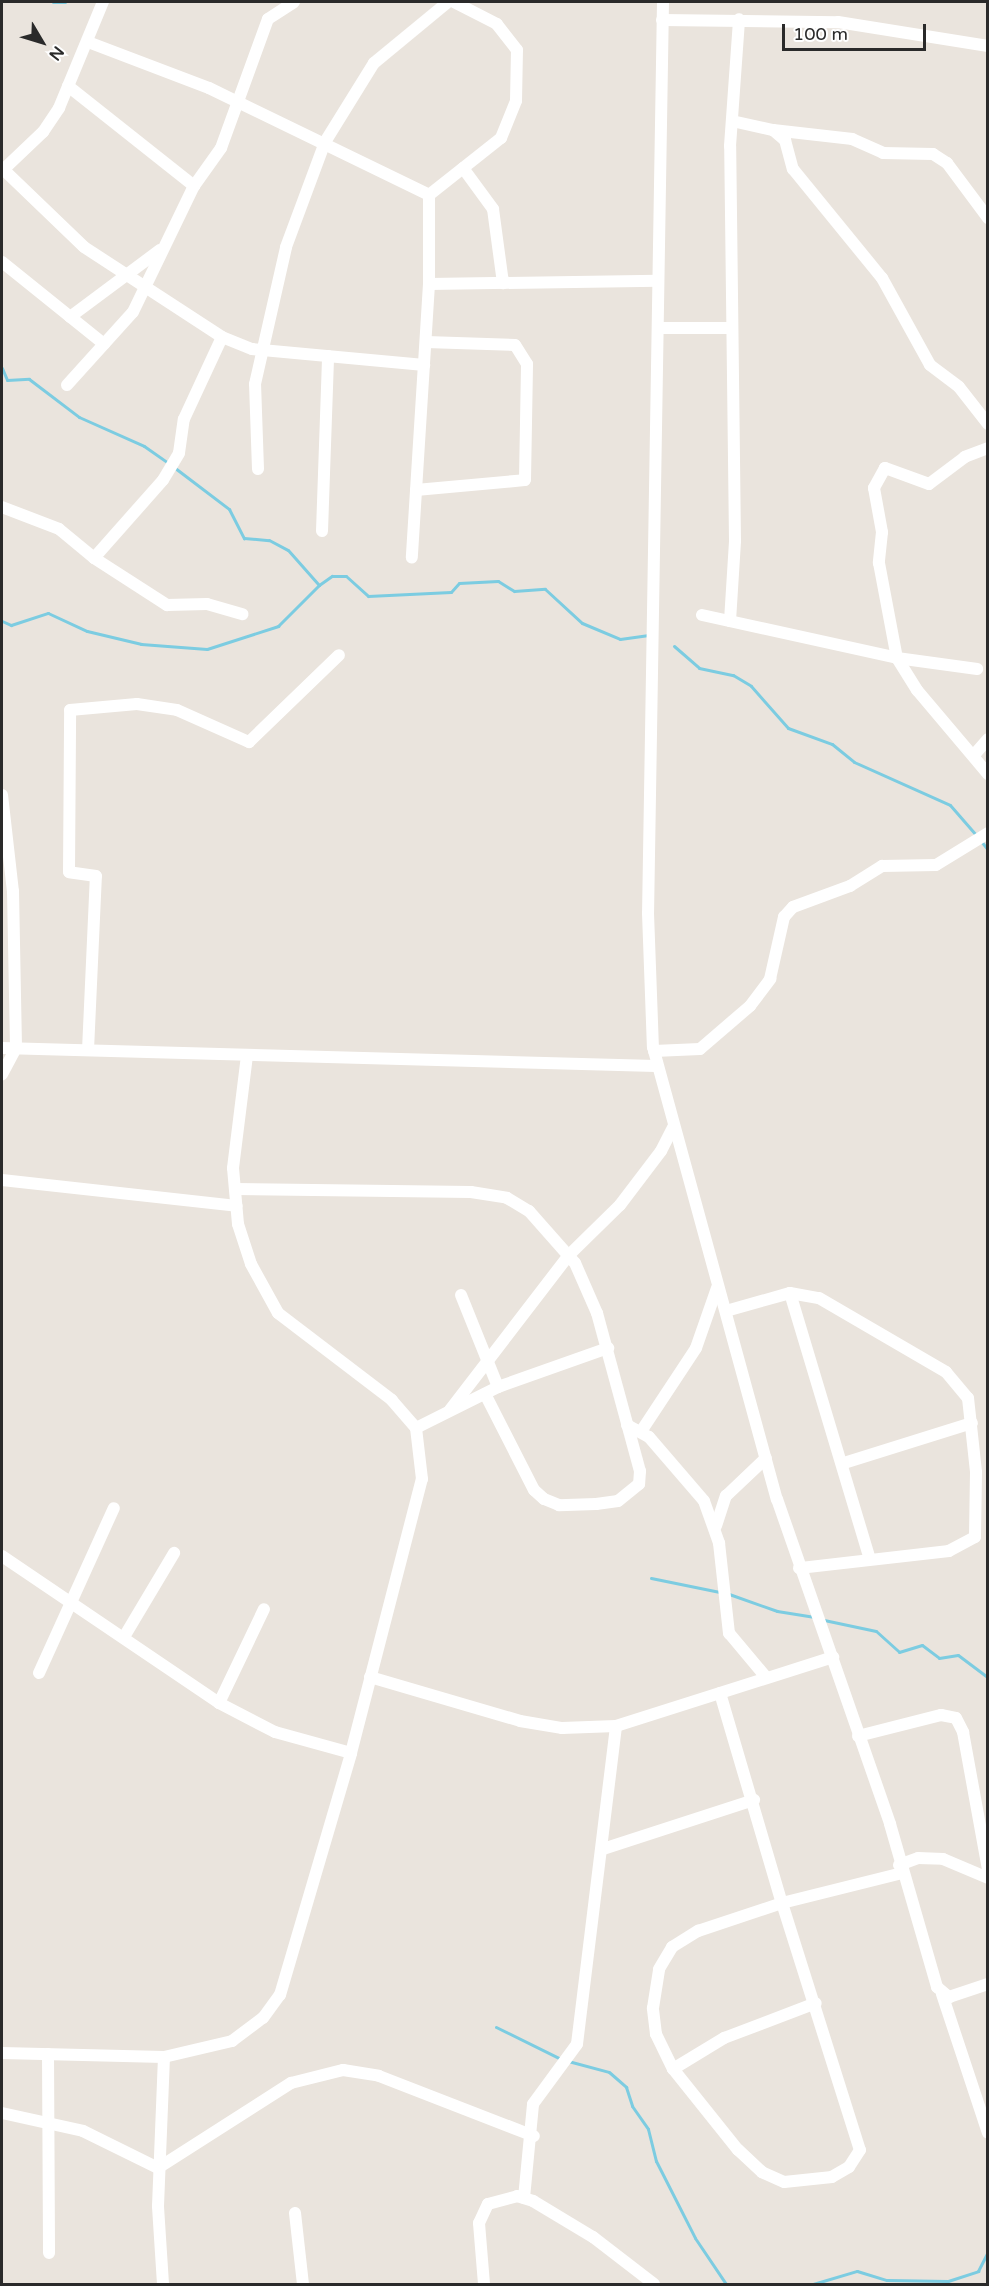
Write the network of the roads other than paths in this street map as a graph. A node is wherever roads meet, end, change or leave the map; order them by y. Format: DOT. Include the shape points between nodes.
graph roads {
  1 [pos="103,2"];
  2 [pos="294,2"];
  3 [pos="448,2"];
  4 [pos="454,2"];
  5 [pos="663,2"];
  6 [pos="739,19"];
  7 [pos="662,21"];
  8 [pos="88,42"];
  9 [pos="987,46"];
  10 [pos="68,86"];
  11 [pos="240,102"];
  12 [pos="732,121"];
  13 [pos="773,130"];
  14 [pos="325,142"];
  15 [pos="463,168"];
  16 [pos="2,170"];
  17 [pos="194,186"];
  18 [pos="429,195"];
  19 [pos="987,218"];
  20 [pos="164,247"];
  21 [pos="2,262"];
  22 [pos="125,276"];
  23 [pos="657,281"];
  24 [pos="503,283"];
  25 [pos="429,284"];
  26 [pos="143,288"];
  27 [pos="70,317"];
  28 [pos="658,328"];
  29 [pos="732,328"];
  30 [pos="222,337"];
  31 [pos="426,342"];
  32 [pos="104,344"];
  33 [pos="262,350"];
  34 [pos="328,356"];
  35 [pos="424,365"];
  36 [pos="67,385"];
  37 [pos="987,424"];
  38 [pos="987,448"];
  39 [pos="258,469"];
  40 [pos="416,490"];
  41 [pos="2,507"];
  42 [pos="322,531"];
  43 [pos="412,557"];
  44 [pos="94,558"];
  45 [pos="243,614"];
  46 [pos="702,615"];
  47 [pos="730,621"];
  48 [pos="339,655"];
  49 [pos="897,658"];
  50 [pos="977,669"];
  51 [pos="987,739"];
  52 [pos="974,755"];
  53 [pos="987,774"];
  54 [pos="2,795"];
  55 [pos="987,832"];
  56 [pos="2,1048"];
  57 [pos="16,1048"];
  58 [pos="88,1050"];
  59 [pos="654,1051"];
  60 [pos="247,1056"];
  61 [pos="656,1066"];
  62 [pos="2,1074"];
  63 [pos="673,1127"];
  64 [pos="2,1180"];
  65 [pos="235,1189"];
  66 [pos="237,1206"];
  67 [pos="569,1255"];
  68 [pos="717,1288"];
  69 [pos="790,1293"];
  70 [pos="461,1295"];
  71 [pos="726,1311"];
  72 [pos="608,1348"];
  73 [pos="488,1360"];
  74 [pos="498,1387"];
  75 [pos="485,1394"];
  76 [pos="450,1410"];
  77 [pos="972,1423"];
  78 [pos="627,1425"];
  79 [pos="416,1428"];
  80 [pos="642,1430"];
  81 [pos="766,1458"];
  82 [pos="844,1463"];
  83 [pos="114,1508"];
  84 [pos="716,1527"];
  85 [pos="174,1552"];
  86 [pos="2,1556"];
  87 [pos="870,1559"];
  88 [pos="799,1568"];
  89 [pos="73,1602"];
  90 [pos="264,1609"];
  91 [pos="124,1636"];
  92 [pos="833,1657"];
  93 [pos="39,1673"];
  94 [pos="765,1676"];
  95 [pos="370,1677"];
  96 [pos="720,1693"];
  97 [pos="219,1703"];
  98 [pos="616,1726"];
  99 [pos="858,1736"];
  100 [pos="351,1753"];
  101 [pos="754,1800"];
  102 [pos="603,1849"];
  103 [pos="901,1869"];
  104 [pos="987,1869"];
  105 [pos="987,1878"];
  106 [pos="782,1903"];
  107 [pos="987,1984"];
  108 [pos="942,1994"];
  109 [pos="816,2003"];
  110 [pos="2,2053"];
  111 [pos="48,2054"];
  112 [pos="164,2057"];
  113 [pos="673,2069"];
  114 [pos="2,2113"];
  115 [pos="49,2120"];
  116 [pos="987,2133"];
  117 [pos="534,2136"];
  118 [pos="158,2168"];
  119 [pos="524,2198"];
  120 [pos="295,2213"];
  121 [pos="49,2253"];
  122 [pos="163,2284"];
  123 [pos="303,2284"];
  124 [pos="484,2284"];
  125 [pos="654,2284"];
  1 -- 8 [label="street"];
  2 -- 11 [label="street" via="268,19"];
  3 -- 14 [label="street" via="374,63"];
  4 -- 15 [label="street" via="497,24 517,50 516,100 501,138"];
  5 -- 7 [label="street"];
  6 -- 7 [label="street"];
  6 -- 9 [label="street" via="872,25"];
  6 -- 12 [label="street"];
  7 -- 23 [label="street"];
  8 -- 10 [label="street"];
  8 -- 11 [label="street"];
  10 -- 16 [label="street" via="43,132"];
  10 -- 17 [label="street"];
  11 -- 14 [label="street"];
  11 -- 17 [label="street" via="221,148"];
  12 -- 13 [label="street"];
  12 -- 29 [label="street"];
  13 -- 19 [label="street" via="852,139 883,153 933,154 947,163"];
  13 -- 37 [label="street" via="785,140 793,169 891,290 930,365 959,387"];
  14 -- 18 [label="street"];
  14 -- 33 [label="street" via="286,247"];
  15 -- 18 [label="street"];
  15 -- 24 [label="street" via="493,210"];
  16 -- 22 [label="street" via="84,247"];
  17 -- 20 [label="street"];
  18 -- 25 [label="street"];
  20 -- 22 [label="street"];
  20 -- 26 [label="street"];
  21 -- 27 [label="street"];
  22 -- 26 [label="street"];
  22 -- 27 [label="street"];
  23 -- 24 [label="street"];
  23 -- 28 [label="street"];
  24 -- 25 [label="street"];
  25 -- 31 [label="street"];
  26 -- 30 [label="street"];
  26 -- 32 [label="street" via="133,312"];
  27 -- 32 [label="street"];
  28 -- 29 [label="street"];
  28 -- 59 [label="street" via="648,913"];
  29 -- 47 [label="street" via="735,541"];
  30 -- 33 [label="street"];
  30 -- 44 [label="street" via="184,419 179,453 163,480"];
  31 -- 35 [label="street"];
  31 -- 40 [label="street" via="516,345 527,364 525,480"];
  32 -- 36 [label="street"];
  33 -- 34 [label="street"];
  33 -- 39 [label="street" via="255,384"];
  34 -- 35 [label="street"];
  34 -- 42 [label="street"];
  35 -- 40 [label="street"];
  38 -- 49 [label="street" via="965,457 929,484 896,469 885,468 877,477 874,488 882,532 879,564"];
  40 -- 43 [label="street"];
  41 -- 44 [label="street" via="59,529"];
  44 -- 45 [label="street" via="167,605 207,604"];
  46 -- 47 [label="street"];
  47 -- 49 [label="street"];
  48 -- 58 [label="street" via="249,742 177,710 138,704 70,710 69,872 96,876"];
  49 -- 50 [label="street"];
  49 -- 52 [label="street" via="917,690"];
  51 -- 52 [label="street"];
  52 -- 53 [label="street"];
  54 -- 57 [label="street" via="13,891"];
  55 -- 59 [label="street" via="936,865 882,866 850,886 793,907 782,924 770,979 750,1006 700,1049"];
  56 -- 57 [label="street"];
  57 -- 58 [label="street"];
  57 -- 62 [label="street"];
  58 -- 60 [label="street"];
  59 -- 61 [label="street"];
  60 -- 61 [label="street"];
  60 -- 65 [label="street" via="233,1168"];
  61 -- 63 [label="street"];
  63 -- 67 [label="street" via="661,1151 620,1205"];
  63 -- 68 [label="street"];
  64 -- 66 [label="street"];
  65 -- 66 [label="street"];
  65 -- 67 [label="street" via="471,1192 507,1198 543,1224"];
  66 -- 79 [label="street" via="251,1264 267,1300 293,1327 392,1400"];
  67 -- 72 [label="street" via="588,1291"];
  67 -- 73 [label="street"];
  68 -- 71 [label="street"];
  68 -- 80 [label="street" via="696,1348"];
  69 -- 71 [label="street"];
  69 -- 77 [label="street" via="808,1294 839,1306 946,1372 968,1398"];
  69 -- 82 [label="street"];
  70 -- 73 [label="street"];
  71 -- 81 [label="street"];
  72 -- 74 [label="street"];
  72 -- 78 [label="street"];
  73 -- 74 [label="street"];
  73 -- 76 [label="street"];
  74 -- 75 [label="street"];
  75 -- 76 [label="street"];
  75 -- 78 [label="street" via="534,1490 559,1505 597,1504 632,1494 640,1471"];
  76 -- 79 [label="street"];
  77 -- 82 [label="street"];
  77 -- 87 [label="street" via="978,1506 975,1537 949,1551"];
  78 -- 80 [label="street"];
  79 -- 95 [label="street" via="422,1479"];
  80 -- 84 [label="street" via="696,1487"];
  81 -- 84 [label="street" via="726,1496"];
  81 -- 88 [label="street"];
  82 -- 87 [label="street"];
  83 -- 89 [label="street"];
  84 -- 94 [label="street" via="729,1633"];
  85 -- 91 [label="street"];
  86 -- 89 [label="street"];
  87 -- 88 [label="street"];
  88 -- 92 [label="street"];
  89 -- 91 [label="street"];
  89 -- 93 [label="street"];
  90 -- 97 [label="street"];
  91 -- 97 [label="street"];
  92 -- 94 [label="street"];
  92 -- 99 [label="street"];
  94 -- 96 [label="street"];
  95 -- 98 [label="street" via="520,1721 562,1728"];
  95 -- 100 [label="street"];
  96 -- 98 [label="street"];
  96 -- 101 [label="street"];
  97 -- 100 [label="street" via="276,1732"];
  98 -- 102 [label="street"];
  99 -- 103 [label="street"];
  99 -- 104 [label="street" via="941,1716 956,1718 967,1752"];
  100 -- 112 [label="street" via="280,1995 263,2018 232,2041"];
  101 -- 102 [label="street"];
  101 -- 106 [label="street"];
  102 -- 117 [label="street" via="577,2044 533,2104"];
  103 -- 105 [label="street" via="918,1858 944,1859"];
  103 -- 106 [label="street"];
  103 -- 108 [label="street"];
  106 -- 109 [label="street"];
  106 -- 113 [label="street" via="698,1931 672,1947 658,1970 652,2008 657,2034"];
  107 -- 108 [label="street" via="949,1997"];
  108 -- 116 [label="street"];
  109 -- 113 [label="street" via="723,2038"];
  109 -- 113 [label="street" via="860,2150 849,2167 832,2176 784,2182 762,2172 738,2150"];
  110 -- 111 [label="street"];
  111 -- 112 [label="street"];
  111 -- 115 [label="street"];
  112 -- 118 [label="street"];
  114 -- 115 [label="street"];
  115 -- 118 [label="street"];
  115 -- 121 [label="street"];
  117 -- 118 [label="street" via="379,2076 324,2071 291,2083"];
  117 -- 119 [label="street"];
  118 -- 122 [label="street"];
  119 -- 124 [label="street" via="488,2204 479,2223"];
  119 -- 125 [label="street" via="593,2237"];
  120 -- 123 [label="street"];
}
